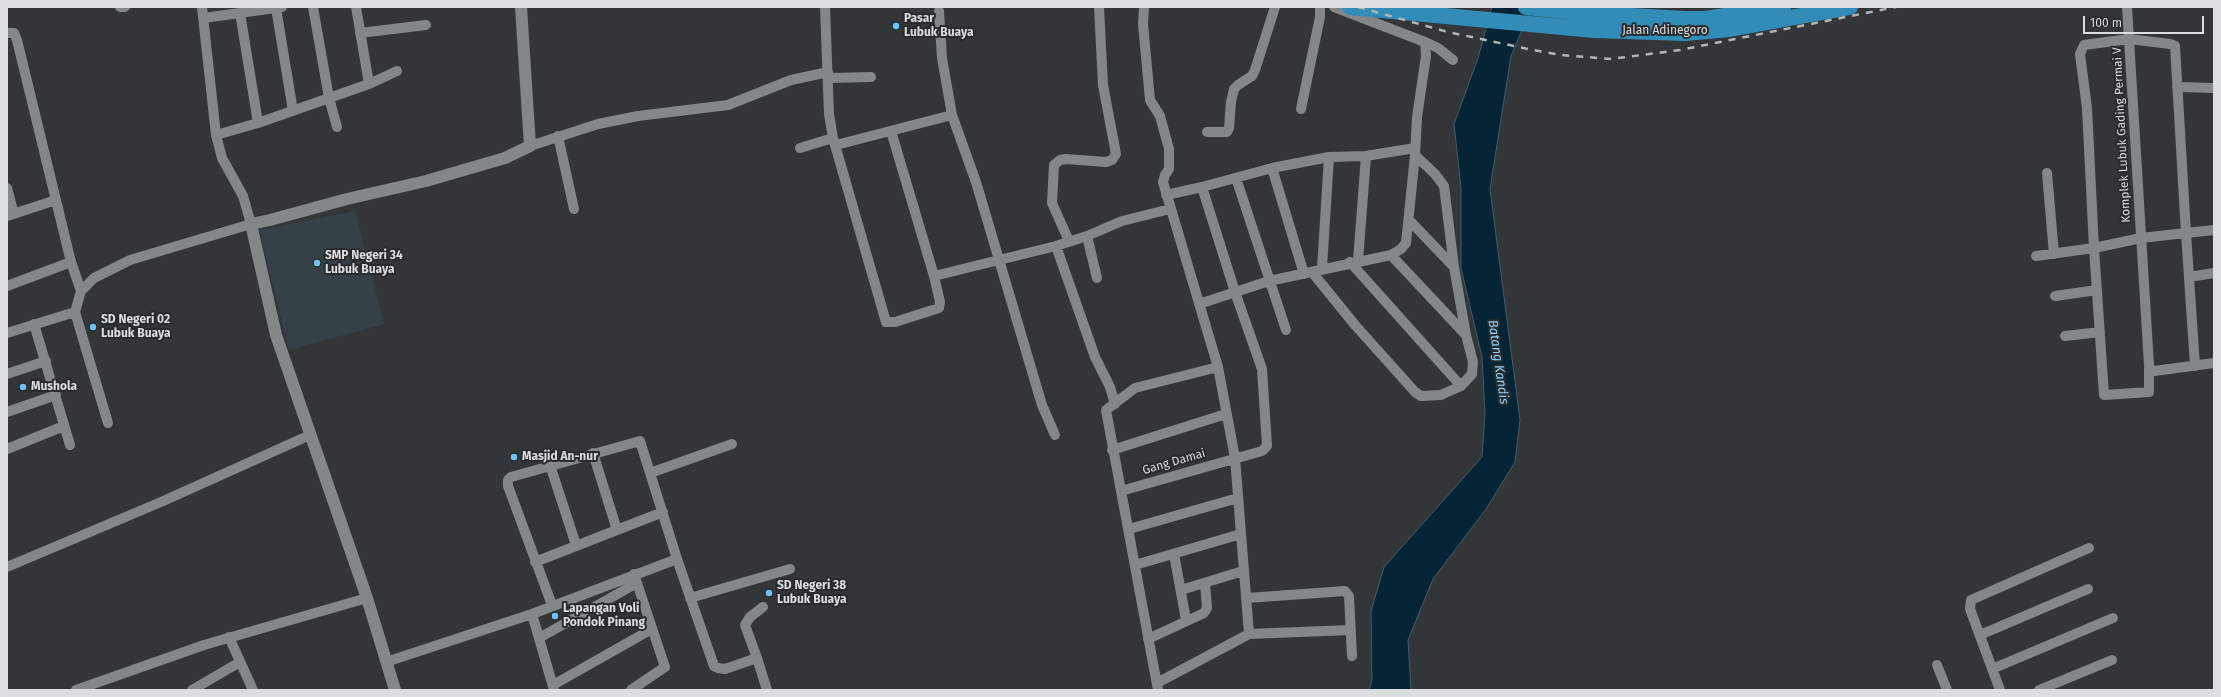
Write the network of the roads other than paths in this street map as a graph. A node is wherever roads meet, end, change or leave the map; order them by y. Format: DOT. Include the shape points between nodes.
graph roads {
  1 [pos="125,7"];
  2 [pos="202,7"];
  3 [pos="313,7"];
  4 [pos="356,7"];
  5 [pos="520,7"];
  6 [pos="825,7"];
  7 [pos="1099,7"];
  8 [pos="1144,7"];
  9 [pos="1275,7"];
  10 [pos="1320,7"];
  11 [pos="1334,7"];
  12 [pos="1350,7"];
  13 [pos="1531,7"];
  14 [pos="1783,7"];
  15 [pos="1850,7"];
  16 [pos="2127,7"];
  17 [pos="120,8"];
  18 [pos="279,8"];
  19 [pos="939,11"];
  20 [pos="1736,11"];
  21 [pos="240,13"];
  22 [pos="204,18"];
  23 [pos="426,25"];
  24 [pos="7,32"];
  25 [pos="360,33"];
  26 [pos="2129,39"];
  27 [pos="1425,42"];
  28 [pos="1452,60"];
  29 [pos="397,71"];
  30 [pos="828,75"];
  31 [pos="871,77"];
  32 [pos="369,84"];
  33 [pos="2177,87"];
  34 [pos="2214,88"];
  35 [pos="329,98"];
  36 [pos="1301,109"];
  37 [pos="293,111"];
  38 [pos="952,115"];
  39 [pos="258,123"];
  40 [pos="337,126"];
  41 [pos="891,131"];
  42 [pos="1207,132"];
  43 [pos="216,135"];
  44 [pos="558,136"];
  45 [pos="835,142"];
  46 [pos="530,146"];
  47 [pos="800,148"];
  48 [pos="1415,151"];
  49 [pos="1366,156"];
  50 [pos="1329,157"];
  51 [pos="1272,168"];
  52 [pos="2046,173"];
  53 [pos="1236,178"];
  54 [pos="1202,187"];
  55 [pos="7,188"];
  56 [pos="1166,195"];
  57 [pos="56,200"];
  58 [pos="574,209"];
  59 [pos="1170,209"];
  60 [pos="10,215"];
  61 [pos="1410,221"];
  62 [pos="251,224"];
  63 [pos="2214,230"];
  64 [pos="2186,233"];
  65 [pos="1087,236"];
  66 [pos="2141,238"];
  67 [pos="1070,241"];
  68 [pos="1056,246"];
  69 [pos="2094,248"];
  70 [pos="2054,254"];
  71 [pos="1391,255"];
  72 [pos="2036,256"];
  73 [pos="999,259"];
  74 [pos="1354,261"];
  75 [pos="71,262"];
  76 [pos="1454,267"];
  77 [pos="1322,268"];
  78 [pos="1308,273"];
  79 [pos="2214,273"];
  80 [pos="934,276"];
  81 [pos="2189,277"];
  82 [pos="1098,278"];
  83 [pos="1269,281"];
  84 [pos="7,286"];
  85 [pos="2097,290"];
  86 [pos="81,291"];
  87 [pos="1235,292"];
  88 [pos="2055,296"];
  89 [pos="1199,304"];
  90 [pos="75,312"];
  91 [pos="34,324"];
  92 [pos="1286,330"];
  93 [pos="2100,332"];
  94 [pos="7,333"];
  95 [pos="1466,335"];
  96 [pos="2065,336"];
  97 [pos="46,361"];
  98 [pos="2214,363"];
  99 [pos="2195,366"];
  100 [pos="1218,367"];
  101 [pos="2150,368"];
  102 [pos="7,374"];
  103 [pos="1461,386"];
  104 [pos="56,395"];
  105 [pos="1115,404"];
  106 [pos="7,412"];
  107 [pos="1226,414"];
  108 [pos="108,423"];
  109 [pos="64,426"];
  110 [pos="310,435"];
  111 [pos="1055,435"];
  112 [pos="732,444"];
  113 [pos="70,445"];
  114 [pos="7,449"];
  115 [pos="1112,450"];
  116 [pos="593,453"];
  117 [pos="1235,458"];
  118 [pos="550,466"];
  119 [pos="650,472"];
  120 [pos="1121,491"];
  121 [pos="1238,498"];
  122 [pos="663,512"];
  123 [pos="617,530"];
  124 [pos="1129,530"];
  125 [pos="1241,534"];
  126 [pos="576,545"];
  127 [pos="2089,548"];
  128 [pos="1174,554"];
  129 [pos="677,559"];
  130 [pos="535,562"];
  131 [pos="1135,565"];
  132 [pos="7,567"];
  133 [pos="790,569"];
  134 [pos="1243,571"];
  135 [pos="636,579"];
  136 [pos="1206,583"];
  137 [pos="2088,589"];
  138 [pos="1181,590"];
  139 [pos="366,598"];
  140 [pos="690,598"];
  141 [pos="1247,598"];
  142 [pos="552,605"];
  143 [pos="763,607"];
  144 [pos="532,614"];
  145 [pos="2113,618"];
  146 [pos="1186,620"];
  147 [pos="652,629"];
  148 [pos="1350,630"];
  149 [pos="1250,634"];
  150 [pos="1980,635"];
  151 [pos="229,638"];
  152 [pos="539,638"];
  153 [pos="1148,639"];
  154 [pos="1352,656"];
  155 [pos="757,658"];
  156 [pos="2112,660"];
  157 [pos="240,662"];
  158 [pos="386,662"];
  159 [pos="1937,665"];
  160 [pos="1992,669"];
  161 [pos="1158,686"];
  162 [pos="554,687"];
  163 [pos="76,690"];
  164 [pos="192,690"];
  165 [pos="253,690"];
  166 [pos="395,690"];
  167 [pos="631,690"];
  168 [pos="767,690"];
  169 [pos="1947,690"];
  170 [pos="2000,690"];
  171 [pos="2039,690"];
  1 -- 17 [label="street"];
  2 -- 22 [label="street"];
  3 -- 35 [label="street"];
  4 -- 25 [label="street"];
  5 -- 46 [label="street"];
  6 -- 30 [label="street"];
  7 -- 67 [label="street" via="1103,85 1116,154 1112,160 1106,162 1066,159 1054,165 1052,202"];
  8 -- 56 [label="street" via="1143,24 1150,100 1160,116 1169,149 1169,170 1163,182"];
  9 -- 42 [label="street" via="1255,70 1252,76 1234,89 1227,132"];
  10 -- 36 [label="street"];
  11 -- 27 [label="street"];
  12 -- 15 [label="highway, Jalan Adinegoro" via="1594,30 1685,33 1730,29"];
  13 -- 20 [label="highway, Jalan Adinegoro" via="1705,19"];
  14 -- 20 [label="highway, Jalan Adinegoro"];
  16 -- 26 [label="street, Komplek Lubuk Gading Permai V"];
  18 -- 21 [label="street"];
  18 -- 37 [label="street"];
  19 -- 38 [label="street" via="942,58"];
  21 -- 22 [label="street"];
  21 -- 39 [label="street"];
  22 -- 43 [label="street"];
  23 -- 25 [label="street"];
  24 -- 57 [label="street" via="14,33 17,40"];
  25 -- 32 [label="street"];
  26 -- 33 [label="street" via="2175,46"];
  26 -- 66 [label="street, Komplek Lubuk Gading Permai V"];
  26 -- 69 [label="street" via="2084,45 2080,54 2087,108"];
  27 -- 28 [label="street" via="1438,48"];
  27 -- 48 [label="street" via="1426,56 1416,117"];
  29 -- 32 [label="street"];
  30 -- 31 [label="street"];
  30 -- 44 [label="street" via="791,80 728,105 638,116"];
  30 -- 45 [label="street" via="829,114"];
  32 -- 35 [label="street"];
  33 -- 34 [label="street"];
  33 -- 64 [label="street"];
  35 -- 37 [label="street"];
  35 -- 40 [label="street"];
  37 -- 39 [label="street"];
  38 -- 41 [label="street"];
  38 -- 73 [label="street" via="976,182"];
  39 -- 43 [label="street"];
  41 -- 45 [label="street"];
  41 -- 80 [label="street"];
  43 -- 62 [label="street" via="222,158 243,196"];
  44 -- 46 [label="street"];
  44 -- 58 [label="street"];
  45 -- 47 [label="street"];
  45 -- 80 [label="street" via="886,322 895,322 939,308"];
  46 -- 62 [label="street" via="505,158 426,181"];
  48 -- 49 [label="street"];
  48 -- 61 [label="street"];
  48 -- 76 [label="street" via="1444,186"];
  49 -- 50 [label="street"];
  49 -- 74 [label="street"];
  50 -- 51 [label="street"];
  50 -- 77 [label="street"];
  51 -- 53 [label="street"];
  51 -- 78 [label="street"];
  52 -- 70 [label="street"];
  53 -- 54 [label="street"];
  53 -- 83 [label="street"];
  54 -- 56 [label="street"];
  54 -- 87 [label="street"];
  55 -- 60 [label="street"];
  56 -- 59 [label="street"];
  57 -- 60 [label="street"];
  57 -- 75 [label="street"];
  59 -- 65 [label="street" via="1122,221"];
  59 -- 89 [label="street"];
  61 -- 71 [label="street" via="1406,243"];
  61 -- 76 [label="street"];
  62 -- 86 [label="street" via="130,260 94,278"];
  62 -- 110 [label="street" via="276,335"];
  63 -- 64 [label="street"];
  64 -- 66 [label="street"];
  64 -- 81 [label="street"];
  65 -- 67 [label="street"];
  65 -- 82 [label="street"];
  66 -- 69 [label="street"];
  66 -- 101 [label="street, Komplek Lubuk Gading Permai V"];
  67 -- 68 [label="street"];
  68 -- 73 [label="street"];
  68 -- 105 [label="street" via="1095,357 1110,387"];
  69 -- 70 [label="street"];
  69 -- 85 [label="street"];
  70 -- 72 [label="street"];
  71 -- 74 [label="street"];
  71 -- 95 [label="street"];
  73 -- 80 [label="street"];
  73 -- 111 [label="street" via="1022,342"];
  74 -- 77 [label="street"];
  74 -- 103 [label="street"];
  75 -- 84 [label="street"];
  75 -- 86 [label="street"];
  76 -- 95 [label="street"];
  77 -- 78 [label="street"];
  78 -- 83 [label="street"];
  78 -- 103 [label="street" via="1415,392 1421,396 1441,395"];
  79 -- 81 [label="street"];
  81 -- 99 [label="street"];
  83 -- 87 [label="street"];
  83 -- 92 [label="street"];
  85 -- 88 [label="street"];
  85 -- 93 [label="street"];
  86 -- 90 [label="street"];
  87 -- 89 [label="street"];
  87 -- 117 [label="street, Gang Damai" via="1262,369 1267,446 1262,451"];
  89 -- 100 [label="street"];
  90 -- 91 [label="street"];
  90 -- 108 [label="street"];
  91 -- 94 [label="street"];
  91 -- 97 [label="street"];
  93 -- 96 [label="street"];
  93 -- 101 [label="street, Komplek Lubuk Gading Permai V" via="2104,396 2149,392"];
  95 -- 103 [label="street" via="1474,369 1470,378"];
  97 -- 102 [label="street"];
  97 -- 104 [label="street"];
  98 -- 99 [label="street"];
  99 -- 101 [label="street" via="2154,371"];
  100 -- 105 [label="street" via="1135,388"];
  100 -- 107 [label="street"];
  104 -- 106 [label="street"];
  104 -- 109 [label="street"];
  105 -- 115 [label="street" via="1106,410"];
  107 -- 115 [label="street"];
  107 -- 117 [label="street"];
  109 -- 113 [label="street"];
  109 -- 114 [label="street"];
  110 -- 132 [label="street"];
  110 -- 139 [label="street"];
  112 -- 119 [label="street"];
  115 -- 120 [label="street"];
  116 -- 118 [label="street"];
  116 -- 119 [label="street" via="640,441"];
  116 -- 123 [label="street"];
  117 -- 120 [label="street, Gang Damai"];
  117 -- 121 [label="street"];
  118 -- 126 [label="street"];
  118 -- 130 [label="street" via="508,480"];
  119 -- 122 [label="street"];
  120 -- 124 [label="street"];
  121 -- 124 [label="street"];
  121 -- 125 [label="street"];
  122 -- 123 [label="street"];
  122 -- 129 [label="street"];
  123 -- 126 [label="street"];
  124 -- 131 [label="street"];
  125 -- 128 [label="street"];
  125 -- 134 [label="street"];
  126 -- 130 [label="street"];
  127 -- 150 [label="street" via="1973,598 1970,609"];
  128 -- 131 [label="street"];
  128 -- 138 [label="street"];
  129 -- 135 [label="street"];
  129 -- 140 [label="street"];
  130 -- 142 [label="street"];
  131 -- 153 [label="street"];
  133 -- 140 [label="street"];
  134 -- 136 [label="street"];
  134 -- 141 [label="street"];
  135 -- 142 [label="street"];
  135 -- 147 [label="street"];
  135 -- 152 [label="street"];
  136 -- 138 [label="street"];
  136 -- 146 [label="street" via="1204,614"];
  137 -- 150 [label="street"];
  138 -- 146 [label="street"];
  139 -- 151 [label="street"];
  139 -- 158 [label="street"];
  140 -- 155 [label="street" via="714,666 725,669"];
  141 -- 148 [label="street" via="1345,592 1349,596"];
  141 -- 149 [label="street"];
  142 -- 144 [label="street"];
  143 -- 155 [label="street" via="750,617 745,625"];
  144 -- 152 [label="street"];
  144 -- 158 [label="street"];
  145 -- 160 [label="street"];
  146 -- 153 [label="street"];
  147 -- 162 [label="street"];
  147 -- 167 [label="street" via="665,667"];
  148 -- 149 [label="street"];
  148 -- 154 [label="street"];
  149 -- 161 [label="street"];
  150 -- 160 [label="street"];
  151 -- 157 [label="street"];
  151 -- 163 [label="street"];
  152 -- 162 [label="street"];
  153 -- 161 [label="street"];
  155 -- 168 [label="street"];
  156 -- 171 [label="street"];
  157 -- 164 [label="street"];
  157 -- 165 [label="street"];
  158 -- 166 [label="street"];
  159 -- 169 [label="street"];
  160 -- 170 [label="street"];
}
